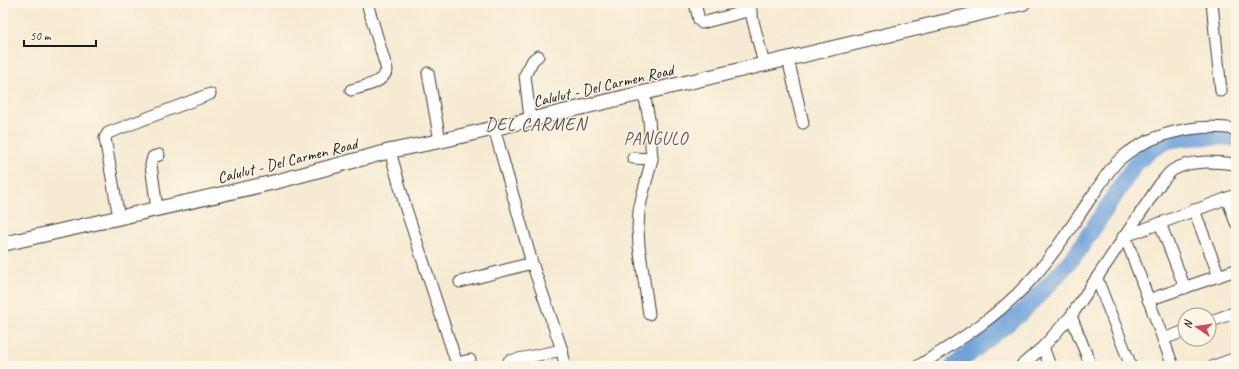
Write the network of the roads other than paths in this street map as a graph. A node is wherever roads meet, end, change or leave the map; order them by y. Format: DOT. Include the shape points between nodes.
graph roads {
  1 [pos="367,3"];
  2 [pos="695,3"];
  3 [pos="1023,3"];
  4 [pos="1212,3"];
  5 [pos="750,7"];
  6 [pos="538,56"];
  7 [pos="788,59"];
  8 [pos="764,64"];
  9 [pos="428,73"];
  10 [pos="351,90"];
  11 [pos="1221,91"];
  12 [pos="644,93"];
  13 [pos="210,94"];
  14 [pos="530,119"];
  15 [pos="802,123"];
  16 [pos="494,128"];
  17 [pos="1236,129"];
  18 [pos="440,141"];
  19 [pos="390,151"];
  20 [pos="159,155"];
  21 [pos="632,158"];
  22 [pos="652,159"];
  23 [pos="1236,164"];
  24 [pos="1232,196"];
  25 [pos="156,209"];
  26 [pos="1194,210"];
  27 [pos="119,218"];
  28 [pos="1160,223"];
  29 [pos="1236,223"];
  30 [pos="1123,237"];
  31 [pos="3,244"];
  32 [pos="532,263"];
  33 [pos="1236,270"];
  34 [pos="1219,276"];
  35 [pos="1097,278"];
  36 [pos="460,282"];
  37 [pos="1185,288"];
  38 [pos="1148,300"];
  39 [pos="1236,312"];
  40 [pos="649,314"];
  41 [pos="1071,316"];
  42 [pos="1217,319"];
  43 [pos="1177,334"];
  44 [pos="1163,339"];
  45 [pos="1043,347"];
  46 [pos="562,350"];
  47 [pos="1236,358"];
  48 [pos="470,360"];
  49 [pos="509,361"];
  50 [pos="566,366"];
  51 [pos="918,366"];
  52 [pos="1021,366"];
  53 [pos="1050,366"];
  54 [pos="1091,366"];
  55 [pos="1131,366"];
  56 [pos="1173,366"];
  57 [pos="1214,366"];
  1 -- 10 [label="street" via="387,70 379,81"];
  2 -- 5 [label="street" via="702,23"];
  3 -- 7 [label="main road, Calulut - Del Carmen Road"];
  4 -- 11 [label="street"];
  5 -- 8 [label="street"];
  6 -- 14 [label="street" via="525,75"];
  7 -- 8 [label="main road, Calulut - Del Carmen Road"];
  7 -- 15 [label="street"];
  8 -- 12 [label="main road, Calulut - Del Carmen Road"];
  9 -- 18 [label="street"];
  12 -- 14 [label="main road, Calulut - Del Carmen Road"];
  12 -- 22 [label="street"];
  13 -- 27 [label="street" via="106,135"];
  14 -- 16 [label="main road, Calulut - Del Carmen Road"];
  16 -- 18 [label="main road, Calulut - Del Carmen Road"];
  16 -- 32 [label="street"];
  17 -- 51 [label="street" via="1194,128 1170,132 1132,150 1116,162 1059,245 1018,293 977,328"];
  18 -- 19 [label="main road, Calulut - Del Carmen Road"];
  19 -- 25 [label="main road, Calulut - Del Carmen Road" via="274,182"];
  19 -- 48 [label="street" via="406,209 456,361 458,363"];
  20 -- 25 [label="street" via="152,157 151,165"];
  21 -- 22 [label="street"];
  22 -- 40 [label="street" via="639,211 638,228"];
  23 -- 30 [label="street" via="1199,163 1173,171 1160,184"];
  24 -- 26 [label="street"];
  24 -- 29 [label="street"];
  25 -- 27 [label="main road, Calulut - Del Carmen Road"];
  26 -- 28 [label="street"];
  26 -- 34 [label="street"];
  27 -- 31 [label="main road, Calulut - Del Carmen Road"];
  28 -- 30 [label="street"];
  28 -- 37 [label="street"];
  30 -- 35 [label="street"];
  30 -- 38 [label="street" via="1128,244"];
  32 -- 36 [label="street"];
  32 -- 46 [label="street"];
  33 -- 34 [label="street"];
  34 -- 37 [label="street"];
  35 -- 41 [label="street"];
  35 -- 55 [label="street"];
  37 -- 38 [label="street"];
  38 -- 44 [label="street"];
  39 -- 42 [label="street"];
  41 -- 45 [label="street"];
  41 -- 54 [label="street"];
  43 -- 44 [label="street"];
  44 -- 56 [label="street"];
  45 -- 52 [label="street"];
  45 -- 53 [label="street"];
  46 -- 49 [label="street"];
  46 -- 50 [label="street"];
  47 -- 57 [label="street"];
}
